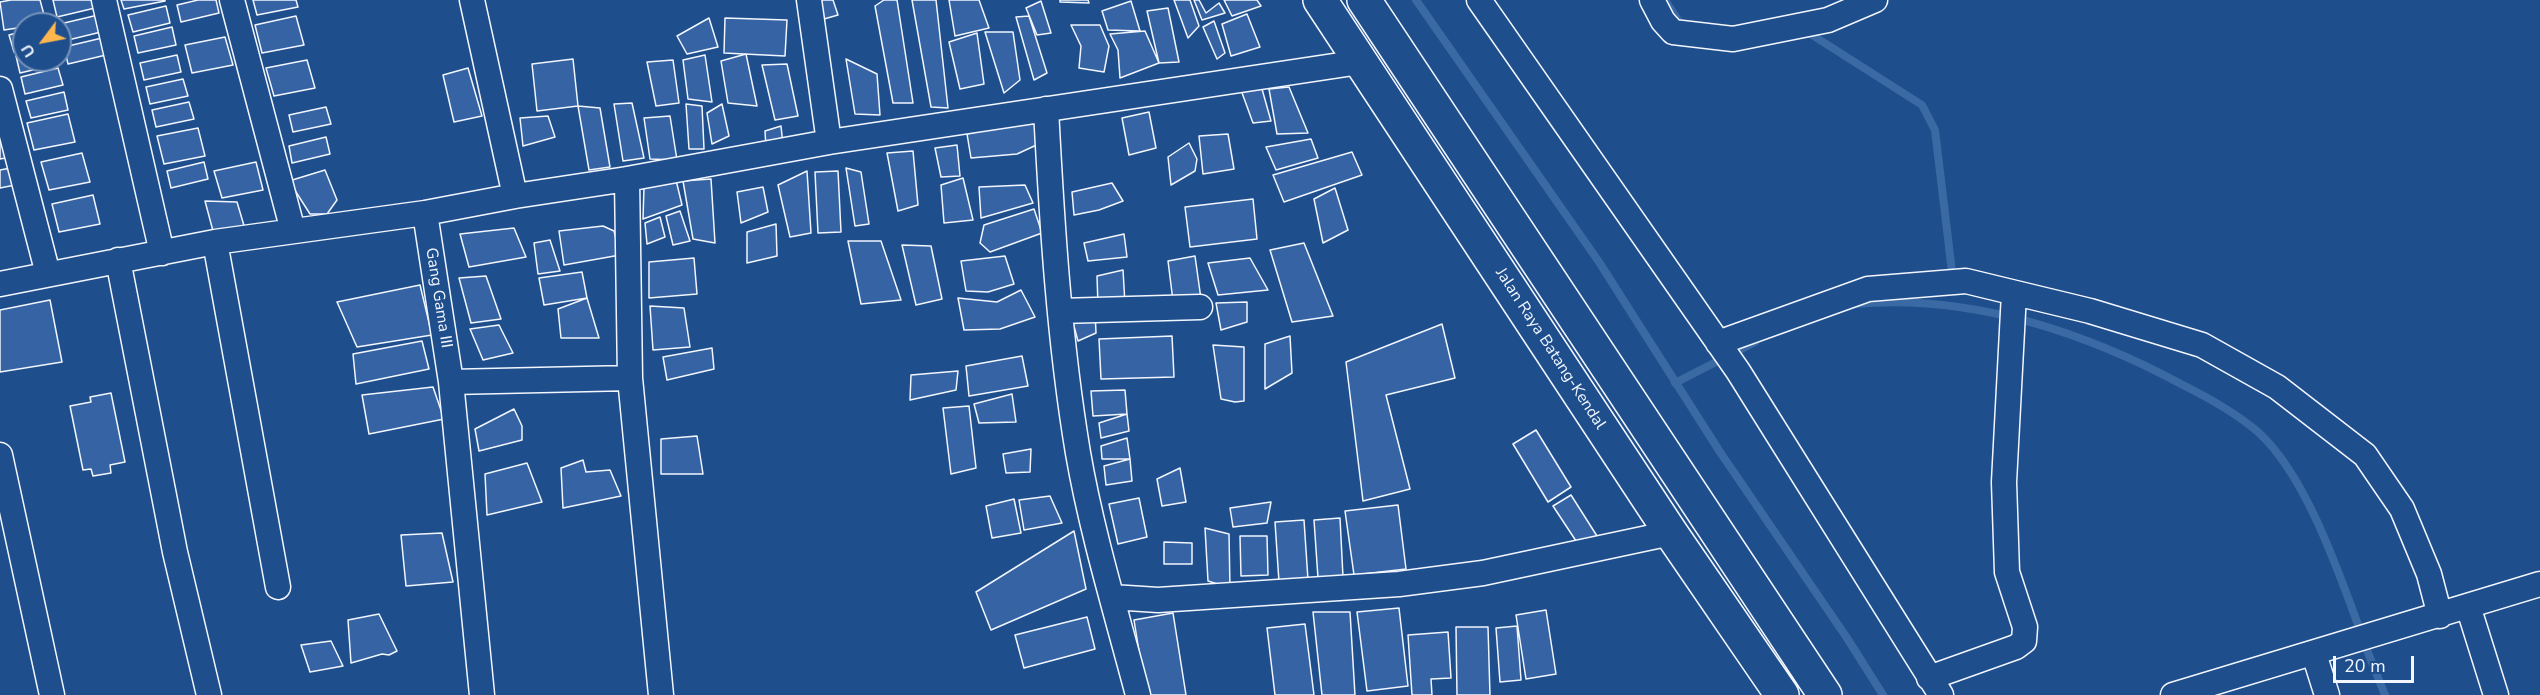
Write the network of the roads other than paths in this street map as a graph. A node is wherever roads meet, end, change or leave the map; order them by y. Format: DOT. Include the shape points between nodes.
graph roads {
  1 [pos="104,0"];
  2 [pos="232,0"];
  3 [pos="472,0"];
  4 [pos="809,0"];
  5 [pos="1320,0"];
  6 [pos="1364,0"];
  7 [pos="1479,0"];
  8 [pos="1652,0"];
  9 [pos="1875,0"];
  10 [pos="1360,62"];
  11 [pos="0,89"];
  12 [pos="1046,109"];
  13 [pos="829,142"];
  14 [pos="627,179"];
  15 [pos="514,196"];
  16 [pos="425,213"];
  17 [pos="293,231"];
  18 [pos="214,242"];
  19 [pos="162,253"];
  20 [pos="118,260"];
  21 [pos="48,274"];
  22 [pos="0,284"];
  23 [pos="2014,300"];
  24 [pos="1200,307"];
  25 [pos="1060,311"];
  26 [pos="1720,345"];
  27 [pos="630,378"];
  28 [pos="451,382"];
  29 [pos="0,455"];
  30 [pos="1671,533"];
  31 [pos="2540,584"];
  32 [pos="278,587"];
  33 [pos="1112,597"];
  34 [pos="2468,606"];
  35 [pos="2440,616"];
  36 [pos="2314,654"];
  37 [pos="1935,686"];
  38 [pos="52,695"];
  39 [pos="209,695"];
  40 [pos="482,695"];
  41 [pos="660,695"];
  42 [pos="1138,695"];
  43 [pos="1782,695"];
  44 [pos="1825,695"];
  45 [pos="2173,695"];
  46 [pos="2327,695"];
  47 [pos="2496,695"];
  1 -- 19 [label="street"];
  2 -- 17 [label="street"];
  3 -- 15 [label="street"];
  4 -- 13 [label="street"];
  5 -- 10 [label="highway, Jalan Raya Batang-Kendal"];
  6 -- 44 [label="highway"];
  7 -- 26 [label="street"];
  8 -- 9 [label="street" via="1672,32 1733,39 1828,20"];
  10 -- 12 [label="street"];
  10 -- 30 [label="highway, Jalan Raya Batang-Kendal"];
  11 -- 21 [label="street"];
  12 -- 13 [label="street"];
  12 -- 25 [label="street"];
  13 -- 14 [label="street"];
  14 -- 15 [label="street"];
  14 -- 27 [label="street"];
  15 -- 16 [label="street"];
  16 -- 17 [label="street"];
  16 -- 28 [label="street, Gang Gama III"];
  17 -- 18 [label="street"];
  18 -- 19 [label="street"];
  18 -- 32 [label="street"];
  19 -- 20 [label="street"];
  20 -- 21 [label="street"];
  20 -- 39 [label="street" via="175,552"];
  21 -- 22 [label="street"];
  23 -- 26 [label="street" via="1966,281 1868,289"];
  23 -- 35 [label="street" via="2090,311 2202,345 2277,387 2365,455 2402,508 2429,574"];
  23 -- 37 [label="street" via="2004,482 2007,572 2025,627 2024,641"];
  24 -- 25 [label="street"];
  25 -- 33 [label="street" via="1078,453"];
  26 -- 37 [label="street"];
  27 -- 28 [label="street"];
  27 -- 41 [label="street"];
  28 -- 40 [label="street, Gang Gama III"];
  29 -- 38 [label="street"];
  30 -- 33 [label="street" via="1483,573 1398,584 1158,600"];
  30 -- 43 [label="highway, Jalan Raya Batang-Kendal"];
  31 -- 34 [label="street"];
  33 -- 42 [label="street"];
  34 -- 35 [label="street"];
  34 -- 47 [label="street"];
  35 -- 36 [label="street"];
  36 -- 45 [label="street"];
  36 -- 46 [label="street"];
}
